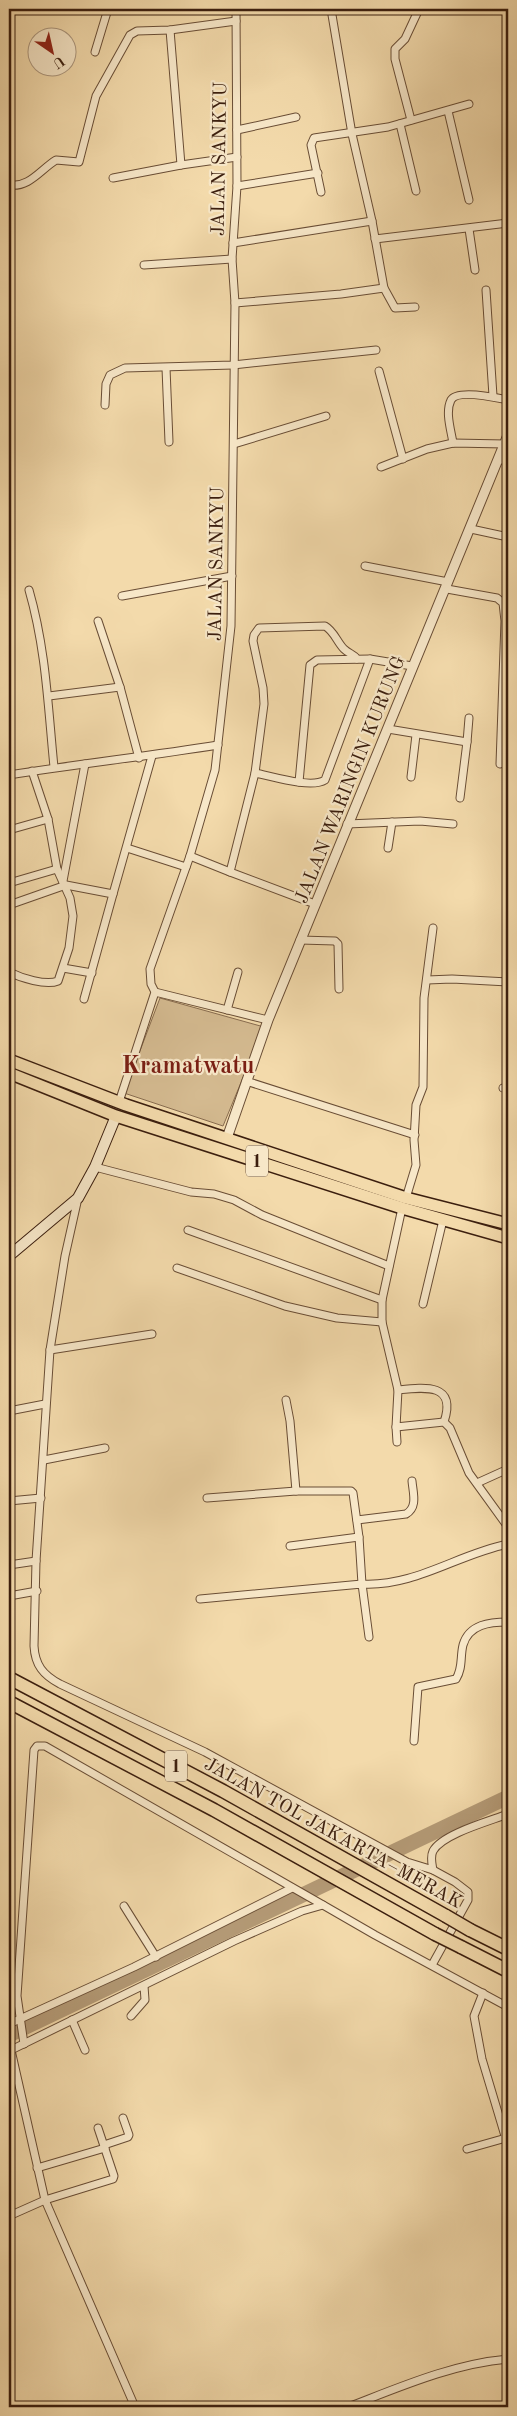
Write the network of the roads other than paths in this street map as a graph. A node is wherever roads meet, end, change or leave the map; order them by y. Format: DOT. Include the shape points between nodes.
graph roads {
  1 [pos="108,9"];
  2 [pos="236,9"];
  3 [pos="331,9"];
  4 [pos="419,9"];
  5 [pos="236,21"];
  6 [pos="170,30"];
  7 [pos="96,52"];
  8 [pos="469,104"];
  9 [pos="448,111"];
  10 [pos="296,117"];
  11 [pos="411,120"];
  12 [pos="400,124"];
  13 [pos="237,130"];
  14 [pos="352,134"];
  15 [pos="237,157"];
  16 [pos="181,165"];
  17 [pos="318,173"];
  18 [pos="113,178"];
  19 [pos="9,185"];
  20 [pos="237,186"];
  21 [pos="416,191"];
  22 [pos="321,192"];
  23 [pos="469,200"];
  24 [pos="372,221"];
  25 [pos="508,223"];
  26 [pos="469,229"];
  27 [pos="375,239"];
  28 [pos="233,243"];
  29 [pos="232,259"];
  30 [pos="144,266"];
  31 [pos="475,270"];
  32 [pos="384,288"];
  33 [pos="486,290"];
  34 [pos="235,303"];
  35 [pos="415,307"];
  36 [pos="376,350"];
  37 [pos="233,365"];
  38 [pos="166,368"];
  39 [pos="379,371"];
  40 [pos="493,396"];
  41 [pos="508,400"];
  42 [pos="105,405"];
  43 [pos="326,416"];
  44 [pos="506,440"];
  45 [pos="169,442"];
  46 [pos="453,443"];
  47 [pos="234,444"];
  48 [pos="403,458"];
  49 [pos="499,459"];
  50 [pos="508,462"];
  51 [pos="381,467"];
  52 [pos="471,529"];
  53 [pos="508,537"];
  54 [pos="365,566"];
  55 [pos="232,576"];
  56 [pos="448,585"];
  57 [pos="29,590"];
  58 [pos="122,596"];
  59 [pos="98,621"];
  60 [pos="507,621"];
  61 [pos="358,659"];
  62 [pos="370,659"];
  63 [pos="412,666"];
  64 [pos="506,674"];
  65 [pos="120,687"];
  66 [pos="49,696"];
  67 [pos="505,705"];
  68 [pos="469,718"];
  69 [pos="388,729"];
  70 [pos="416,735"];
  71 [pos="467,742"];
  72 [pos="218,745"];
  73 [pos="152,756"];
  74 [pos="139,758"];
  75 [pos="86,764"];
  76 [pos="500,764"];
  77 [pos="54,767"];
  78 [pos="32,771"];
  79 [pos="254,773"];
  80 [pos="9,775"];
  81 [pos="411,777"];
  82 [pos="299,782"];
  83 [pos="460,798"];
  84 [pos="48,819"];
  85 [pos="392,822"];
  86 [pos="348,824"];
  87 [pos="452,824"];
  88 [pos="9,830"];
  89 [pos="127,848"];
  90 [pos="388,848"];
  91 [pos="190,856"];
  92 [pos="57,868"];
  93 [pos="186,868"];
  94 [pos="230,872"];
  95 [pos="9,882"];
  96 [pos="64,883"];
  97 [pos="113,894"];
  98 [pos="315,904"];
  99 [pos="9,905"];
  100 [pos="433,928"];
  101 [pos="300,940"];
  102 [pos="64,968"];
  103 [pos="9,972"];
  104 [pos="238,972"];
  105 [pos="92,973"];
  106 [pos="427,980"];
  107 [pos="508,982"];
  108 [pos="339,989"];
  109 [pos="155,992"];
  110 [pos="84,999"];
  111 [pos="227,1010"];
  112 [pos="268,1020"];
  113 [pos="9,1060"];
  114 [pos="9,1073"];
  115 [pos="246,1081"];
  116 [pos="119,1102"];
  117 [pos="116,1116"];
  118 [pos="415,1134"];
  119 [pos="227,1138"];
  120 [pos="95,1167"];
  121 [pos="78,1198"];
  122 [pos="404,1203"];
  123 [pos="443,1220"];
  124 [pos="508,1224"];
  125 [pos="188,1230"];
  126 [pos="508,1238"];
  127 [pos="9,1256"];
  128 [pos="389,1266"];
  129 [pos="178,1268"];
  130 [pos="382,1300"];
  131 [pos="424,1304"];
  132 [pos="382,1322"];
  133 [pos="152,1334"];
  134 [pos="50,1350"];
  135 [pos="398,1390"];
  136 [pos="286,1400"];
  137 [pos="45,1404"];
  138 [pos="9,1411"];
  139 [pos="444,1422"];
  140 [pos="396,1427"];
  141 [pos="397,1442"];
  142 [pos="105,1448"];
  143 [pos="44,1460"];
  144 [pos="508,1469"];
  145 [pos="412,1481"];
  146 [pos="477,1483"];
  147 [pos="296,1491"];
  148 [pos="41,1498"];
  149 [pos="206,1498"];
  150 [pos="9,1501"];
  151 [pos="357,1520"];
  152 [pos="508,1527"];
  153 [pos="359,1537"];
  154 [pos="508,1544"];
  155 [pos="290,1546"];
  156 [pos="36,1561"];
  157 [pos="9,1564"];
  158 [pos="362,1584"];
  159 [pos="37,1591"];
  160 [pos="9,1596"];
  161 [pos="200,1599"];
  162 [pos="508,1622"];
  163 [pos="369,1637"];
  164 [pos="9,1678"];
  165 [pos="9,1702"];
  166 [pos="414,1741"];
  167 [pos="508,1814"];
  168 [pos="433,1870"];
  169 [pos="292,1888"];
  170 [pos="320,1903"];
  171 [pos="124,1906"];
  172 [pos="508,1950"];
  173 [pos="156,1957"];
  174 [pos="432,1965"];
  175 [pos="508,1971"];
  176 [pos="144,1986"];
  177 [pos="483,1993"];
  178 [pos="508,2007"];
  179 [pos="130,2016"];
  180 [pos="20,2019"];
  181 [pos="72,2020"];
  182 [pos="9,2024"];
  183 [pos="23,2042"];
  184 [pos="85,2050"];
  185 [pos="10,2051"];
  186 [pos="123,2118"];
  187 [pos="98,2128"];
  188 [pos="506,2138"];
  189 [pos="508,2146"];
  190 [pos="105,2147"];
  191 [pos="466,2149"];
  192 [pos="37,2168"];
  193 [pos="46,2200"];
  194 [pos="9,2216"];
  195 [pos="508,2359"];
  196 [pos="135,2407"];
  197 [pos="348,2407"];
  1 -- 7 [label="street"];
  2 -- 5 [label="street, JALAN SANKYU"];
  3 -- 14 [label="street"];
  4 -- 11 [label="street" via="405,39 395,50"];
  5 -- 6 [label="street"];
  5 -- 13 [label="street, JALAN SANKYU"];
  6 -- 16 [label="street"];
  6 -- 19 [label="street" via="137,31 130,35 96,96 79,162 56,160 28,182"];
  8 -- 9 [label="street"];
  9 -- 11 [label="street"];
  9 -- 23 [label="street"];
  10 -- 13 [label="street"];
  11 -- 12 [label="street"];
  12 -- 14 [label="street"];
  12 -- 21 [label="street"];
  13 -- 15 [label="street, JALAN SANKYU"];
  14 -- 17 [label="street" via="313,139"];
  14 -- 24 [label="street"];
  15 -- 16 [label="street"];
  15 -- 20 [label="street, JALAN SANKYU"];
  16 -- 18 [label="street"];
  17 -- 20 [label="street"];
  17 -- 22 [label="street"];
  20 -- 28 [label="street, JALAN SANKYU"];
  24 -- 27 [label="street"];
  24 -- 28 [label="street"];
  25 -- 26 [label="street"];
  26 -- 27 [label="street"];
  26 -- 31 [label="street"];
  27 -- 32 [label="street"];
  28 -- 29 [label="street, JALAN SANKYU"];
  29 -- 30 [label="street"];
  29 -- 34 [label="street, JALAN SANKYU"];
  32 -- 34 [label="street"];
  32 -- 35 [label="street" via="395,308"];
  33 -- 40 [label="street"];
  34 -- 37 [label="street, JALAN SANKYU"];
  36 -- 37 [label="street"];
  37 -- 38 [label="street"];
  37 -- 47 [label="street, JALAN SANKYU"];
  38 -- 42 [label="street" via="115,371 106,384"];
  38 -- 45 [label="street"];
  39 -- 48 [label="street"];
  40 -- 41 [label="street"];
  40 -- 46 [label="street" via="454,397 451,400 449,419"];
  43 -- 47 [label="street"];
  44 -- 46 [label="street"];
  44 -- 49 [label="street, JALAN WARINGIN KURUNG"];
  46 -- 48 [label="street"];
  47 -- 55 [label="street, JALAN SANKYU"];
  48 -- 51 [label="street"];
  49 -- 50 [label="street"];
  49 -- 52 [label="street, JALAN WARINGIN KURUNG"];
  52 -- 53 [label="street"];
  52 -- 56 [label="street, JALAN WARINGIN KURUNG"];
  54 -- 56 [label="street"];
  55 -- 58 [label="street"];
  55 -- 72 [label="street, JALAN SANKYU" via="231,626"];
  56 -- 60 [label="street" via="500,599"];
  56 -- 63 [label="street, JALAN WARINGIN KURUNG"];
  57 -- 66 [label="street" via="42,640"];
  59 -- 65 [label="street"];
  60 -- 64 [label="street"];
  61 -- 62 [label="street"];
  61 -- 79 [label="street" via="346,651 325,626 257,630 253,641 264,688 264,704"];
  61 -- 82 [label="street" via="317,660 310,665"];
  62 -- 63 [label="street"];
  62 -- 82 [label="street" via="325,780 320,783"];
  63 -- 69 [label="street, JALAN WARINGIN KURUNG"];
  64 -- 67 [label="street"];
  65 -- 66 [label="street"];
  65 -- 74 [label="street"];
  66 -- 77 [label="street"];
  67 -- 76 [label="street"];
  68 -- 71 [label="street"];
  69 -- 70 [label="street"];
  69 -- 86 [label="street, JALAN WARINGIN KURUNG"];
  70 -- 71 [label="street"];
  70 -- 81 [label="street"];
  71 -- 83 [label="street"];
  72 -- 73 [label="street"];
  72 -- 91 [label="street, JALAN SANKYU" via="215,770"];
  73 -- 74 [label="street"];
  73 -- 89 [label="street"];
  74 -- 75 [label="street"];
  75 -- 77 [label="street"];
  75 -- 96 [label="street"];
  77 -- 78 [label="street"];
  78 -- 80 [label="street"];
  78 -- 84 [label="street"];
  79 -- 82 [label="street"];
  79 -- 94 [label="street"];
  84 -- 88 [label="street"];
  84 -- 92 [label="street"];
  85 -- 86 [label="street"];
  85 -- 87 [label="street"];
  85 -- 90 [label="street"];
  86 -- 98 [label="street, JALAN WARINGIN KURUNG"];
  89 -- 93 [label="street"];
  89 -- 97 [label="street"];
  91 -- 93 [label="street, JALAN SANKYU"];
  91 -- 94 [label="street"];
  92 -- 95 [label="street"];
  92 -- 96 [label="street"];
  93 -- 109 [label="street, JALAN SANKYU" via="150,969"];
  94 -- 98 [label="street"];
  96 -- 97 [label="street"];
  96 -- 99 [label="street"];
  96 -- 102 [label="street" via="70,898 73,925"];
  97 -- 105 [label="street"];
  98 -- 101 [label="street, JALAN WARINGIN KURUNG"];
  100 -- 106 [label="street"];
  101 -- 108 [label="street" via="334,941 338,944"];
  101 -- 112 [label="street, JALAN WARINGIN KURUNG"];
  102 -- 103 [label="street" via="56,983"];
  102 -- 105 [label="street"];
  104 -- 111 [label="street"];
  105 -- 110 [label="street"];
  106 -- 107 [label="street"];
  106 -- 118 [label="street" via="423,1013 423,1087 417,1098"];
  109 -- 111 [label="street"];
  109 -- 116 [label="street, JALAN SANKYU"];
  111 -- 112 [label="street"];
  112 -- 115 [label="street, JALAN WARINGIN KURUNG"];
  113 -- 116 [label="highway, 1"];
  114 -- 117 [label="highway, 1"];
  115 -- 118 [label="street"];
  115 -- 119 [label="street, JALAN WARINGIN KURUNG"];
  116 -- 119 [label="highway, 1"];
  117 -- 120 [label="main road"];
  117 -- 122 [label="highway, 1"];
  118 -- 122 [label="street" via="416,1164"];
  119 -- 122 [label="highway, 1"];
  120 -- 121 [label="main road"];
  120 -- 128 [label="street" via="234,1200 269,1218"];
  121 -- 127 [label="main road"];
  121 -- 134 [label="street"];
  122 -- 123 [label="highway, 1"];
  122 -- 124 [label="highway, 1"];
  122 -- 128 [label="street"];
  123 -- 126 [label="highway, 1"];
  123 -- 131 [label="street"];
  125 -- 130 [label="street"];
  128 -- 130 [label="street"];
  129 -- 132 [label="street" via="286,1306 337,1318"];
  130 -- 132 [label="street"];
  132 -- 135 [label="street"];
  133 -- 134 [label="street"];
  134 -- 137 [label="street"];
  135 -- 139 [label="street" via="425,1388 443,1393 448,1411"];
  135 -- 140 [label="street"];
  136 -- 147 [label="street"];
  137 -- 138 [label="street"];
  137 -- 143 [label="street"];
  139 -- 140 [label="street"];
  139 -- 146 [label="street"];
  140 -- 141 [label="street"];
  142 -- 143 [label="street"];
  143 -- 148 [label="street"];
  144 -- 146 [label="street"];
  145 -- 151 [label="street" via="414,1505 411,1511"];
  146 -- 152 [label="street"];
  147 -- 149 [label="street"];
  147 -- 151 [label="street" via="351,1491"];
  148 -- 150 [label="street"];
  148 -- 156 [label="street"];
  151 -- 153 [label="street"];
  153 -- 155 [label="street"];
  153 -- 158 [label="street"];
  154 -- 158 [label="street" via="459,1558 419,1577 376,1585"];
  156 -- 157 [label="street"];
  156 -- 159 [label="street"];
  158 -- 161 [label="street"];
  158 -- 163 [label="street"];
  159 -- 160 [label="street"];
  159 -- 168 [label="street" via="35,1659 44,1674 205,1752 407,1862"];
  162 -- 166 [label="street" via="489,1622 470,1632 463,1645 460,1673 456,1679 418,1687"];
  164 -- 172 [label="highway, JALAN TOL JAKARTA–MERAK / 1, bridge" via="224,1791 340,1859"];
  165 -- 175 [label="highway, JALAN TOL JAKARTA–MERAK / 1, bridge"];
  167 -- 168 [label="street" via="451,1836 439,1844 432,1853"];
  168 -- 174 [label="street" via="468,1892 468,1900"];
  169 -- 170 [label="street"];
  169 -- 173 [label="street"];
  169 -- 180 [label="street" via="45,1746 36,1746 17,1996"];
  170 -- 174 [label="street"];
  170 -- 176 [label="street" via="242,1937"];
  171 -- 173 [label="street"];
  173 -- 180 [label="street"];
  174 -- 177 [label="street"];
  176 -- 179 [label="street" via="145,2000"];
  176 -- 181 [label="street"];
  177 -- 178 [label="street"];
  177 -- 188 [label="street" via="474,2016 482,2059"];
  180 -- 182 [label="street"];
  180 -- 183 [label="street"];
  181 -- 183 [label="street"];
  181 -- 184 [label="street"];
  183 -- 185 [label="street"];
  185 -- 192 [label="street"];
  186 -- 190 [label="street" via="128,2137"];
  187 -- 190 [label="street"];
  188 -- 189 [label="street"];
  188 -- 191 [label="street"];
  190 -- 192 [label="street"];
  190 -- 193 [label="street" via="113,2179"];
  192 -- 193 [label="street"];
  193 -- 194 [label="street"];
  193 -- 196 [label="street"];
  195 -- 197 [label="street" via="443,2372"];
}
